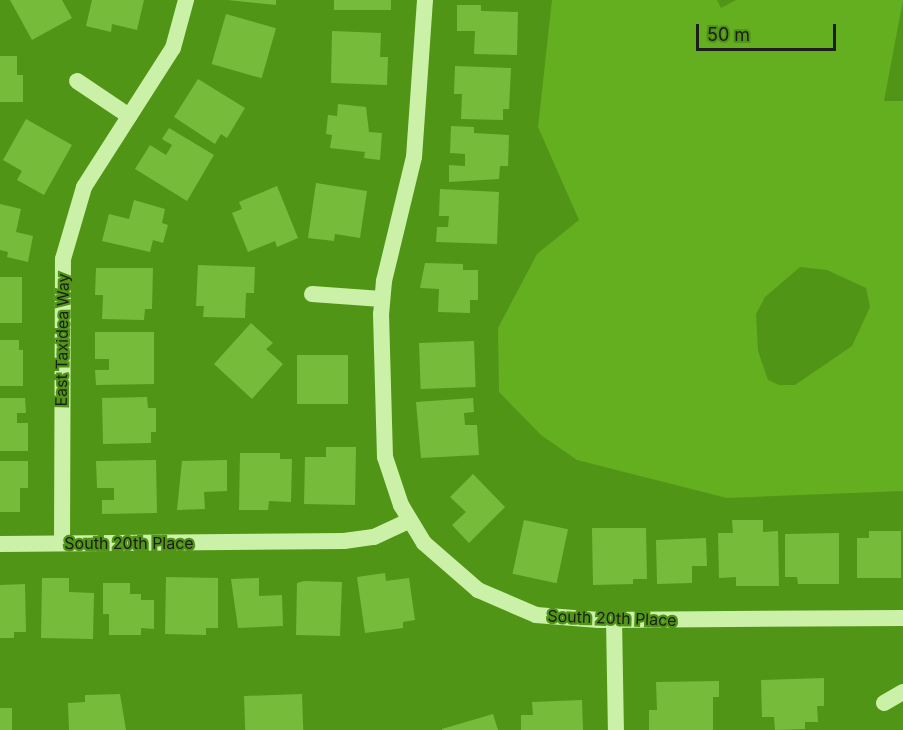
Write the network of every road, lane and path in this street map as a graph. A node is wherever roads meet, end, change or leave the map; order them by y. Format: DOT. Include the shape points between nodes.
graph roads {
  1 [pos="186,0"];
  2 [pos="425,0"];
  3 [pos="77,81"];
  4 [pos="129,116"];
  5 [pos="312,294"];
  6 [pos="382,299"];
  7 [pos="409,521"];
  8 [pos="62,543"];
  9 [pos="0,544"];
  10 [pos="903,618"];
  11 [pos="614,620"];
  12 [pos="903,692"];
  13 [pos="884,703"];
  14 [pos="616,730"];
  1 -- 4 [label="street, East Taxidea Way" via="172,48"];
  2 -- 6 [label="street" via="414,157"];
  3 -- 4 [label="street"];
  4 -- 8 [label="street, East Taxidea Way" via="84,187 63,259"];
  5 -- 6 [label="street"];
  6 -- 7 [label="street" via="385,457"];
  7 -- 8 [label="street, South 20th Place" via="374,537 344,541"];
  7 -- 11 [label="street, South 20th Place" via="450,569 496,600 536,615"];
  8 -- 9 [label="street, South 20th Place"];
  10 -- 11 [label="street, South 20th Place"];
  11 -- 14 [label="street"];
  12 -- 13 [label="street"];
}
